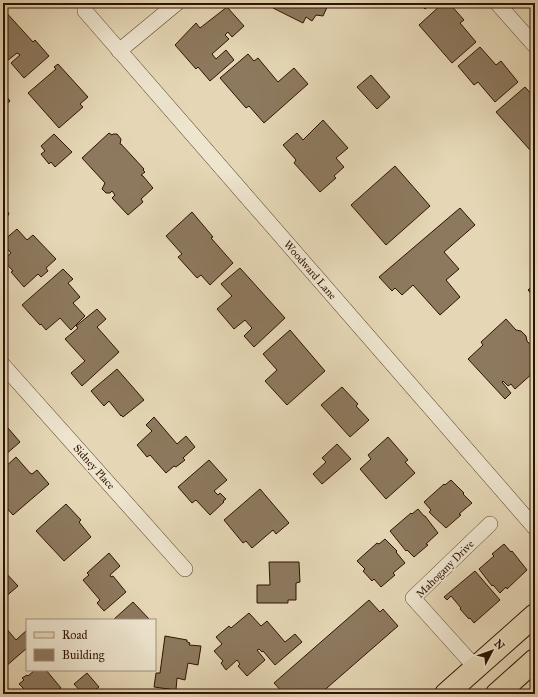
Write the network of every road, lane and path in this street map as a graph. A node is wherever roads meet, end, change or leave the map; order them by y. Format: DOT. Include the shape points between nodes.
graph roads {
  1 [pos="177,3"];
  2 [pos="497,3"];
  3 [pos="85,12"];
  4 [pos="535,46"];
  5 [pos="119,51"];
  6 [pos="3,365"];
  7 [pos="490,524"];
  8 [pos="535,528"];
  9 [pos="185,569"];
  10 [pos="535,615"];
  11 [pos="535,660"];
  12 [pos="476,668"];
  13 [pos="453,692"];
  14 [pos="497,694"];
  1 -- 5 [label="street"];
  2 -- 4 [label="street"];
  3 -- 5 [label="street, Woodward Lane"];
  5 -- 8 [label="street, Woodward Lane"];
  6 -- 9 [label="street, Sidney Place"];
  7 -- 12 [label="street, Mahogany Drive" via="413,598"];
  10 -- 12 [label="main road"];
  11 -- 14 [label="main road"];
  12 -- 13 [label="main road"];
}
